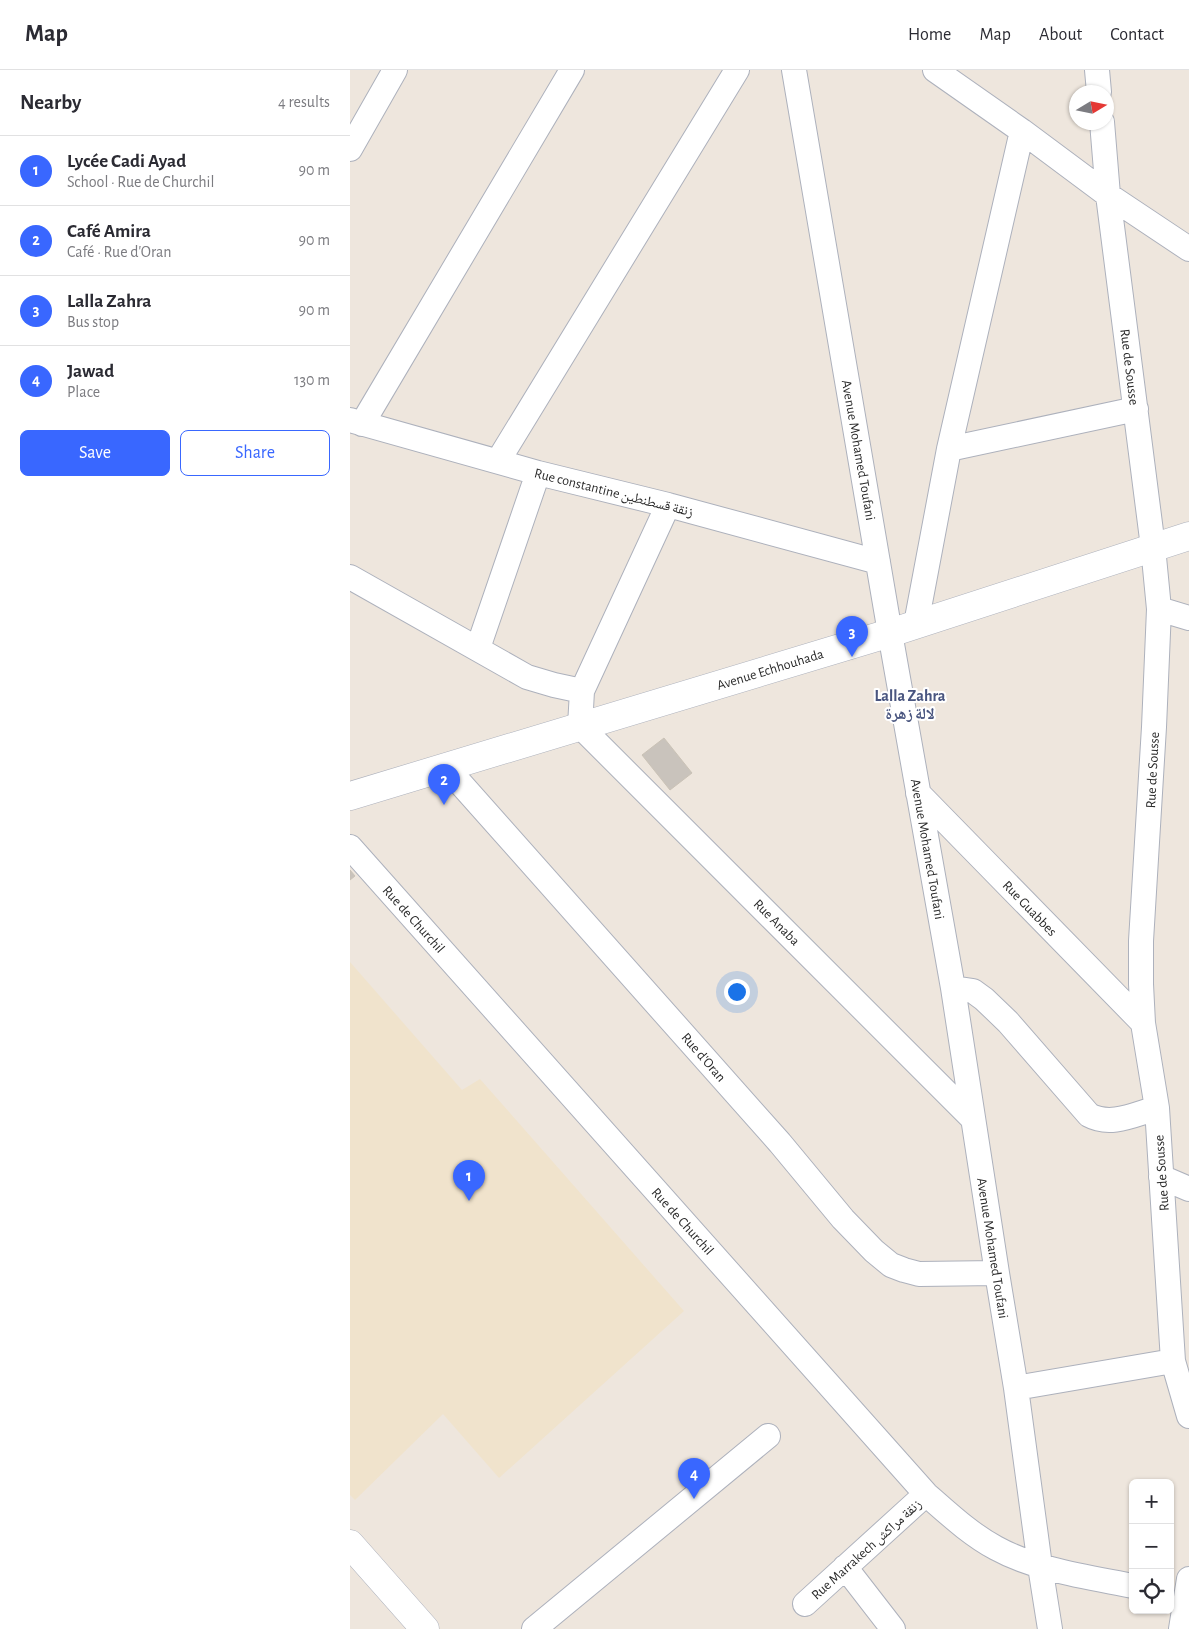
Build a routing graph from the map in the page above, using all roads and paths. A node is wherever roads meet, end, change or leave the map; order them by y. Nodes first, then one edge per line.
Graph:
1 (395, 70) edge
2 (572, 70) edge
3 (738, 70) edge
4 (794, 70) edge
5 (935, 70) edge
6 (1097, 70) edge
7 (1098, 85) edge
8 (1103, 130) edge
9 (1022, 131) junction
10 (350, 150) edge
11 (1108, 195) junction
12 (1189, 249) edge
13 (1136, 409) junction
14 (356, 422) edge
15 (949, 449) junction
16 (498, 461) junction
17 (538, 473) junction
18 (668, 505) junction
19 (1189, 536) edge
20 (1153, 547) junction
21 (878, 562) junction
22 (350, 577) edge
23 (1158, 609) junction
24 (1189, 618) edge
25 (916, 624) junction
26 (890, 633) junction
27 (478, 648) junction
28 (582, 691) junction
29 (580, 726) junction
30 (446, 767) junction
31 (918, 793) junction
32 (350, 796) edge
33 (350, 847) edge
34 (953, 988) junction
35 (1142, 1023) junction
36 (1157, 1108) junction
37 (973, 1118) junction
38 (1161, 1177) junction
39 (1189, 1190) edge
40 (997, 1273) junction
41 (1173, 1361) junction
42 (1016, 1388) junction
43 (1189, 1416) edge
44 (768, 1436) dead end
45 (926, 1494) junction
46 (350, 1544) edge
47 (845, 1566) junction
48 (1040, 1566) junction
49 (1129, 1585) edge
50 (1182, 1590) edge
51 (805, 1604) dead end
52 (425, 1629) edge
53 (534, 1629) edge
54 (893, 1629) edge
55 (1050, 1629) edge
56 (1181, 1629) edge

1 - 10 street
2 - 14 street
3 - 16 street
4 - 21 street, Avenue Mohamed Toufani
5 - 9 street
6 - 7 street
8 - 11 street, Rue de Sousse
9 - 11 street
9 - 15 street
11 - 12 street
11 - 13 street, Rue de Sousse
13 - 15 street
13 - 20 street, Rue de Sousse
14 - 16 street, Rue constantine زنقة قسطنطين
15 - 25 street
16 - 17 street, Rue constantine زنقة قسطنطين
17 - 18 street, Rue constantine زنقة قسطنطين
17 - 27 street
18 - 21 street, Rue constantine زنقة قسطنطين
18 - 28 street
19 - 20 street, Avenue Echhouhada
20 - 23 street, Rue de Sousse
20 - 25 street, Avenue Echhouhada
21 - 26 street, Avenue Mohamed Toufani
22 - 27 street
23 - 24 street
23 - 35 street, Rue de Sousse
25 - 26 street, Avenue Echhouhada
26 - 29 street, Avenue Echhouhada
26 - 31 street, Avenue Mohamed Toufani
27 - 28 street
28 - 29 street
29 - 30 street, Avenue Echhouhada
29 - 37 street, Rue Anaba
30 - 32 street, Avenue Echhouhada
30 - 40 street, Rue d'Oran
31 - 34 street, Avenue Mohamed Toufani
31 - 35 street, Rue Guabbes
33 - 45 street, Rue de Churchil
34 - 36 street
34 - 37 street, Avenue Mohamed Toufani
35 - 36 street, Rue de Sousse
36 - 38 street, Rue de Sousse
37 - 40 street, Avenue Mohamed Toufani
38 - 39 street
38 - 41 street, Rue de Sousse
40 - 42 street, Avenue Mohamed Toufani
41 - 42 street
41 - 43 street, Rue de Sousse
42 - 48 street, Avenue Mohamed Toufani
44 - 53 street
45 - 47 street, Rue Marrakech زنقة مراكش
45 - 48 street, Rue de Churchil
46 - 52 street
47 - 51 street, Rue Marrakech زنقة مراكش
47 - 54 street
48 - 49 street, Rue de Churchil
48 - 55 street, Avenue Mohamed Toufani
50 - 56 street

